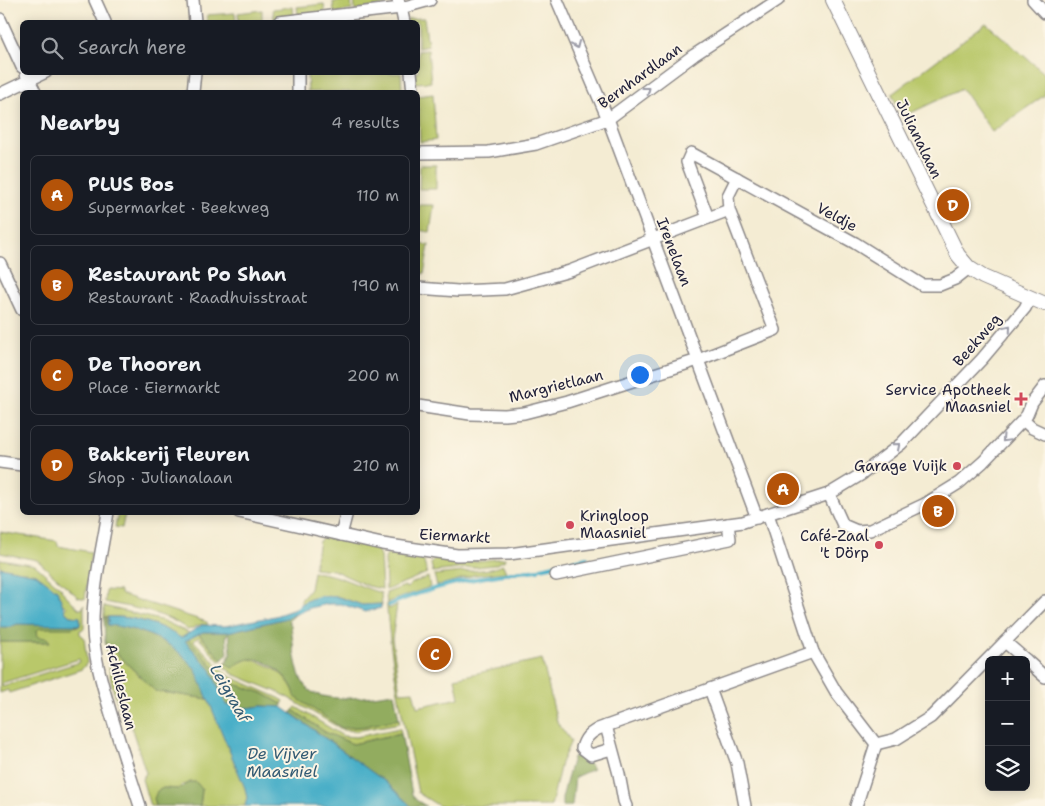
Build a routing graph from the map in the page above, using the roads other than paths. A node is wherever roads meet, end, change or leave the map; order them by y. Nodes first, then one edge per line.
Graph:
1 (95, 0) edge
2 (192, 0) edge
3 (430, 0) edge
4 (557, 0) edge
5 (778, 0) edge
6 (833, 0) edge
7 (1032, 0) edge
8 (400, 4) edge
9 (1045, 13) edge
10 (0, 19) edge
11 (104, 20) edge
12 (195, 20) edge
13 (309, 20) edge
14 (404, 20) edge
15 (20, 63) edge
16 (195, 75) edge
17 (298, 75) edge
18 (411, 75) edge
19 (27, 76) edge
20 (34, 90) edge
21 (193, 90) edge
22 (298, 90) edge
23 (413, 90) edge
24 (0, 94) edge
25 (608, 119) junction
26 (420, 153) edge
27 (737, 178) junction
28 (729, 210) junction
29 (708, 218) junction
30 (653, 239) junction
31 (0, 263) edge
32 (969, 268) junction
33 (420, 288) edge
34 (1030, 298) junction
35 (1045, 304) edge
36 (20, 306) edge
37 (698, 360) junction
38 (1045, 386) edge
39 (420, 406) edge
40 (1023, 420) junction
41 (1045, 434) edge
42 (0, 462) edge
43 (20, 465) edge
44 (829, 494) junction
45 (108, 515) edge
46 (252, 515) edge
47 (346, 515) edge
48 (763, 516) junction
49 (728, 524) junction
50 (341, 535) junction
51 (611, 540) junction
52 (615, 562) junction
53 (556, 575) dead end
54 (1045, 601) edge
55 (1005, 642) junction
56 (813, 652) junction
57 (1021, 656) edge
58 (1030, 664) edge
59 (1045, 677) edge
60 (710, 689) junction
61 (606, 726) junction
62 (876, 744) junction
63 (612, 749) junction
64 (624, 804) edge
65 (140, 806) edge
66 (745, 806) edge
67 (857, 806) edge

1 - 11 street
2 - 12 street
3 - 8 street
4 -> 25 street, Irenelaan
25 -> 5 street, Bernhardlaan
6 - 32 street, Julianalaan
7 - 9 street
8 - 13 street
8 - 14 street
10 - 15 street
16 - 21 street
17 - 22 street
18 - 23 street
19 - 20 street
19 - 24 street
25 - 26 street, Bernhardlaan
25 - 30 street, Irenelaan
27 - 28 street
27 - 29 street, Veldje
27 - 32 street, Veldje
28 - 29 street
28 - 37 street, Margrietlaan
29 - 30 street
30 - 33 street
30 - 37 street, Irenelaan
31 - 36 street
32 - 34 street, Julianalaan
34 - 35 street, Julianalaan
44 -> 34 street, Beekweg
37 - 39 street, Margrietlaan
37 - 48 street, Irenelaan
38 - 40 street
40 - 41 street
40 -> 44 street
42 - 43 street
44 - 48 street, Beekweg
45 - 65 street, Achilleslaan
46 - 50 street, Eiermarkt
47 - 50 street
48 - 49 street, Eiermarkt
48 - 56 street, Irenelaan
49 - 51 street, Eiermarkt
49 - 52 street
50 - 51 street, Eiermarkt
51 - 52 street
52 - 53 street
54 - 55 street
55 - 57 street
55 - 62 street
56 - 60 street
56 - 62 street, Irenelaan
58 - 59 street
60 - 61 street
60 - 66 street
61 - 63 street
61 - 63 street
62 - 67 street
63 - 64 street

